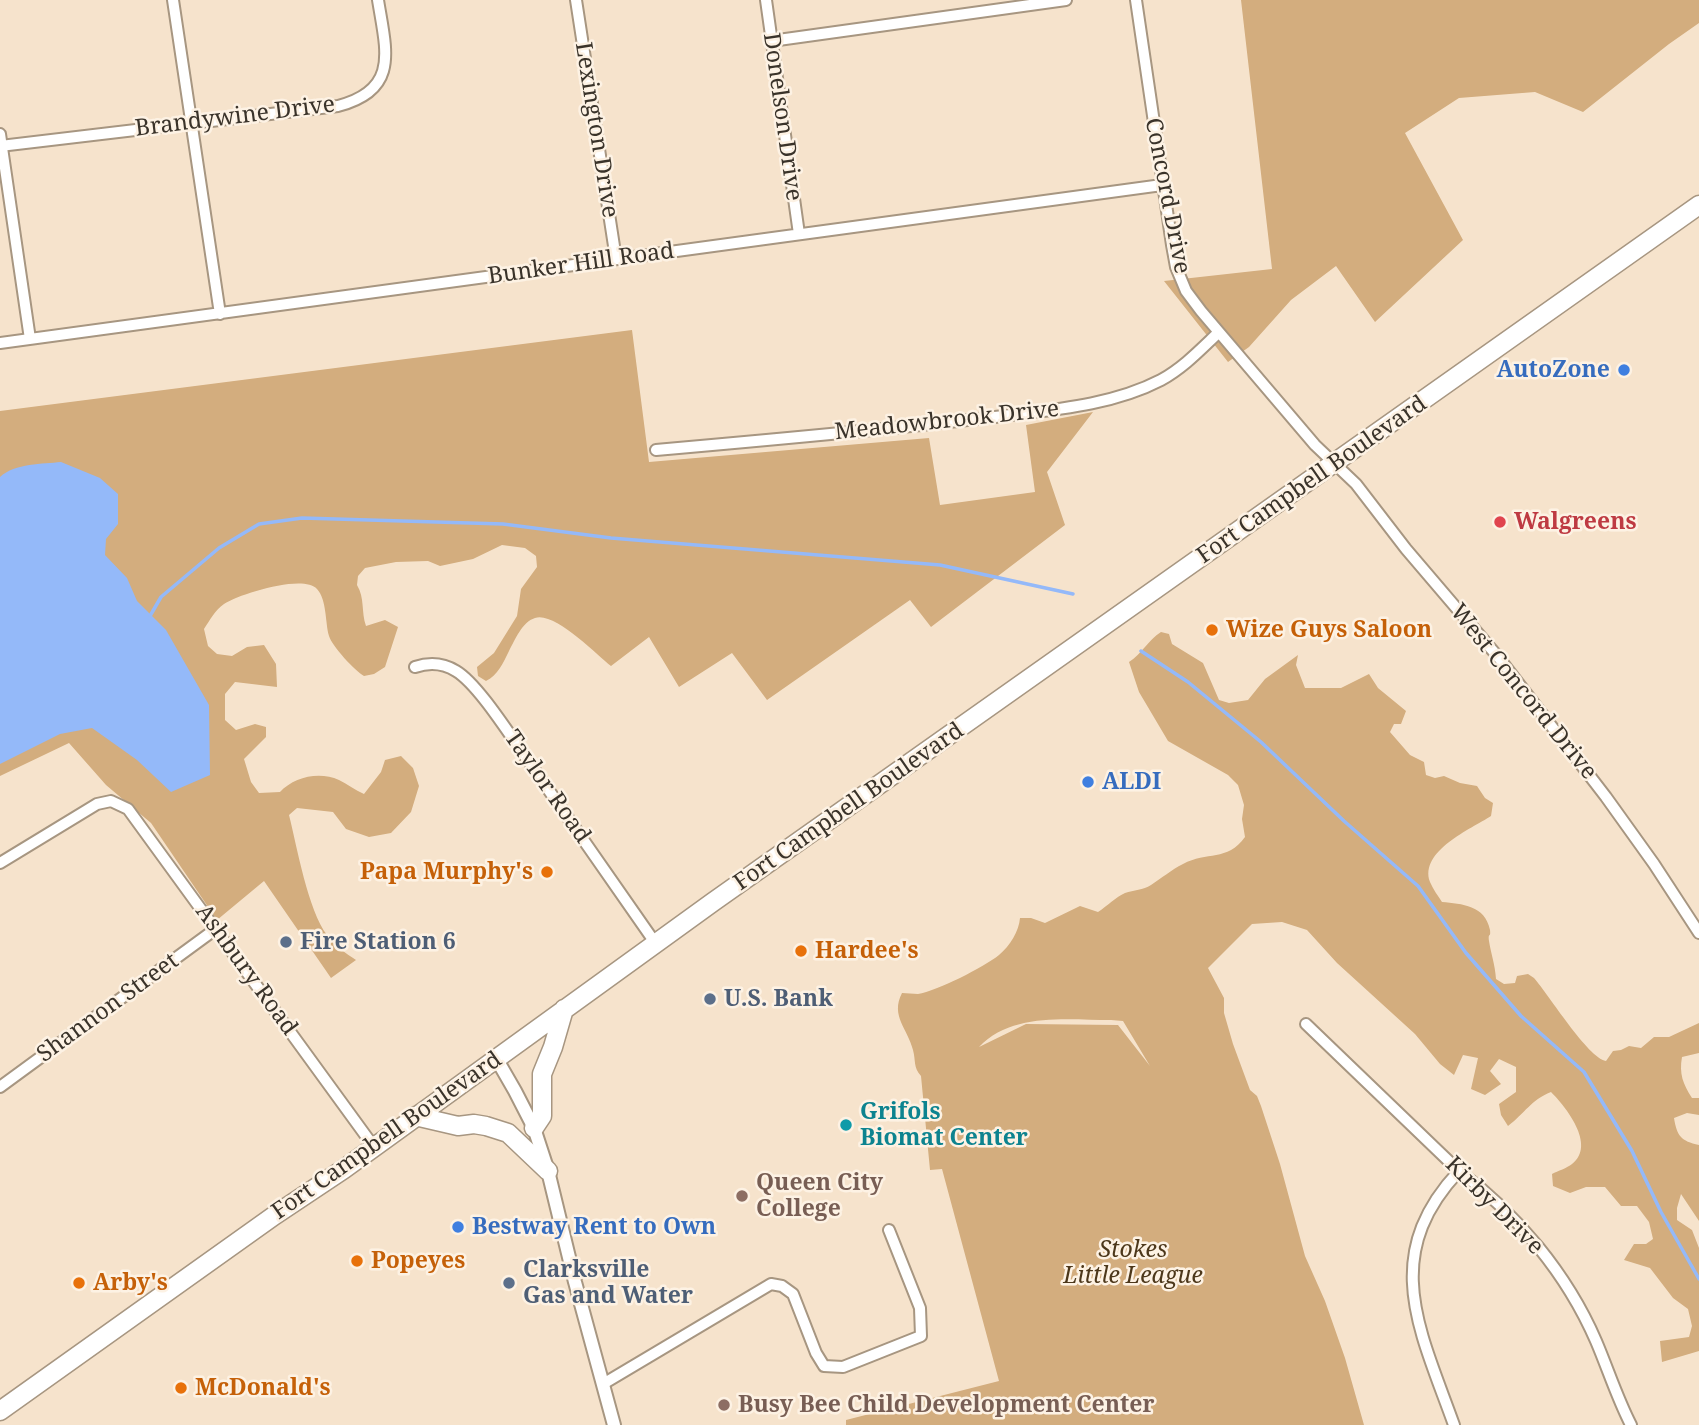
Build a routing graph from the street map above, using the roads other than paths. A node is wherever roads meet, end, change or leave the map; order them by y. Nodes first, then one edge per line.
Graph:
1 (173, 0) edge
2 (379, 0) edge
3 (576, 0) edge
4 (766, 0) edge
5 (1066, 0) edge
6 (1136, 0) edge
7 (771, 41) junction
8 (191, 122) junction
9 (1, 142) edge
10 (1162, 185) junction
11 (1699, 205) edge
12 (799, 234) junction
13 (616, 260) junction
14 (220, 314) junction
15 (1218, 333) junction
16 (30, 339) junction
17 (0, 343) edge
18 (656, 450) dead end
19 (1334, 463) junction
20 (415, 667) dead end
21 (0, 863) edge
22 (217, 929) junction
23 (1699, 933) edge
24 (656, 944) junction
25 (564, 1009) junction
26 (1306, 1024) dead end
27 (496, 1058) junction
28 (0, 1087) edge
29 (415, 1116) junction
30 (534, 1128) junction
31 (374, 1147) junction
32 (548, 1171) junction
33 (1459, 1171) junction
34 (889, 1230) dead end
35 (603, 1384) junction
36 (0, 1411) edge
37 (614, 1425) edge
38 (1454, 1425) edge
39 (1631, 1425) edge

1 - 8 street
2 - 8 street, Brandywine Drive
3 - 13 street, Lexington Drive
4 - 7 street, Donelson Drive
5 - 7 street
6 - 10 street, Concord Drive
7 - 12 street, Donelson Drive
8 - 9 street, Brandywine Drive
8 - 14 street
9 - 16 street
10 - 12 street, Bunker Hill Road
10 - 15 street, Concord Drive
11 - 19 highway, Fort Campbell Boulevard
12 - 13 street, Bunker Hill Road
13 - 14 street, Bunker Hill Road
14 - 16 street, Bunker Hill Road
15 - 18 street, Meadowbrook Drive
15 - 19 street, Concord Drive
16 - 17 street, Bunker Hill Road
19 - 23 street, West Concord Drive
19 - 24 highway, Fort Campbell Boulevard
20 - 24 street, Taylor Road
21 - 22 street, Ashbury Road
22 - 28 street, Shannon Street
22 - 31 street, Ashbury Road
24 - 25 highway, Fort Campbell Boulevard
25 - 27 highway, Fort Campbell Boulevard
25 - 30 highway
26 - 33 street, Kirby Drive
27 - 29 highway, Fort Campbell Boulevard
27 - 30 street
29 - 31 highway, Fort Campbell Boulevard
29 - 32 highway
30 - 32 street
31 - 36 highway, Fort Campbell Boulevard
32 - 35 street
33 - 38 street
33 - 39 street, Kirby Drive
34 - 35 street
35 - 37 street

